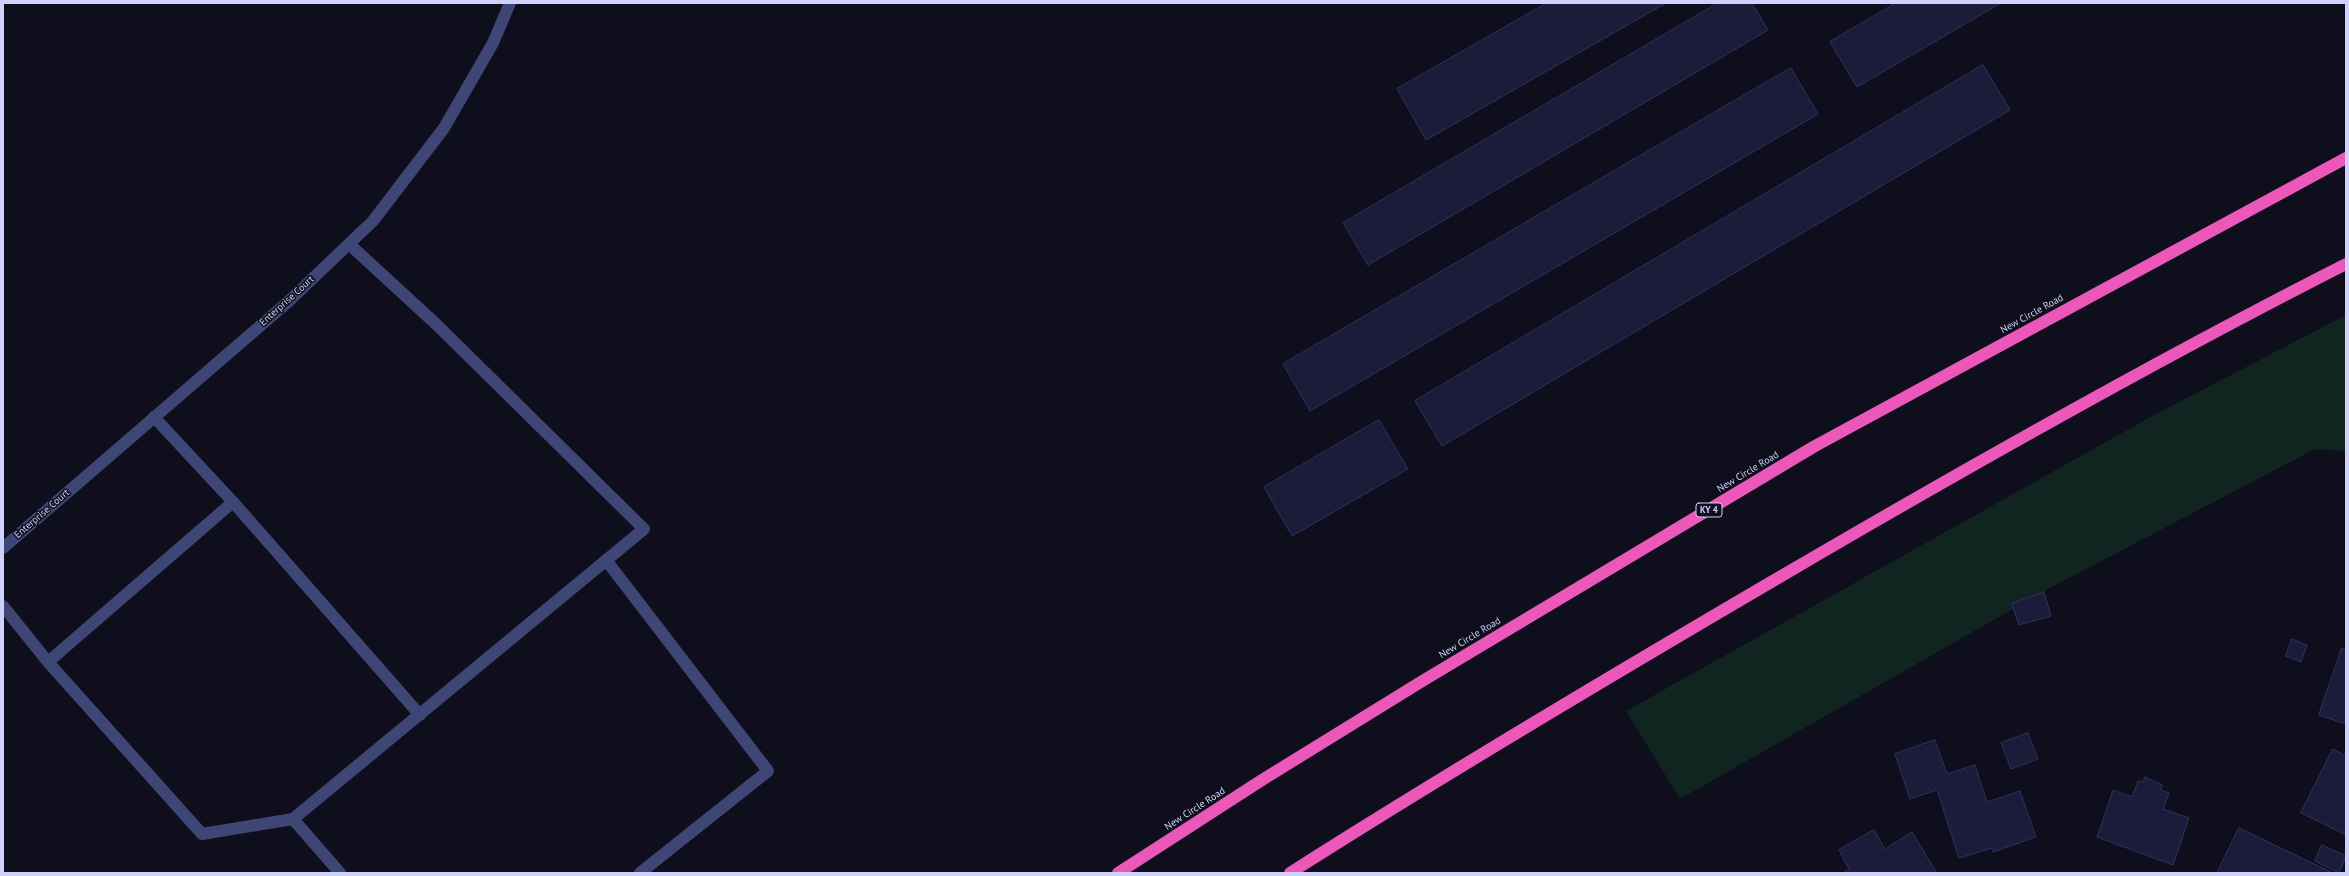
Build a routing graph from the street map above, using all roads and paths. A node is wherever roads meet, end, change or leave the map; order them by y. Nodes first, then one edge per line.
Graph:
1 (510, 3) edge
2 (2346, 158) edge
3 (349, 244) junction
4 (2346, 264) edge
5 (154, 417) junction
6 (233, 502) junction
7 (3, 548) edge
8 (606, 560) junction
9 (3, 606) edge
10 (48, 662) junction
11 (420, 715) junction
12 (293, 819) junction
13 (340, 873) edge
14 (640, 873) edge
15 (1118, 873) edge
16 (1290, 873) edge

1 - 3 street, Enterprise Court
2 - 15 highway, New Circle Road / KY 4
3 - 5 street, Enterprise Court
3 - 8 street
4 - 16 highway
5 - 6 street
5 - 7 street, Enterprise Court
6 - 10 street
6 - 11 street
8 - 11 street
8 - 14 street
9 - 10 street
10 - 12 street
11 - 12 street
12 - 13 street

